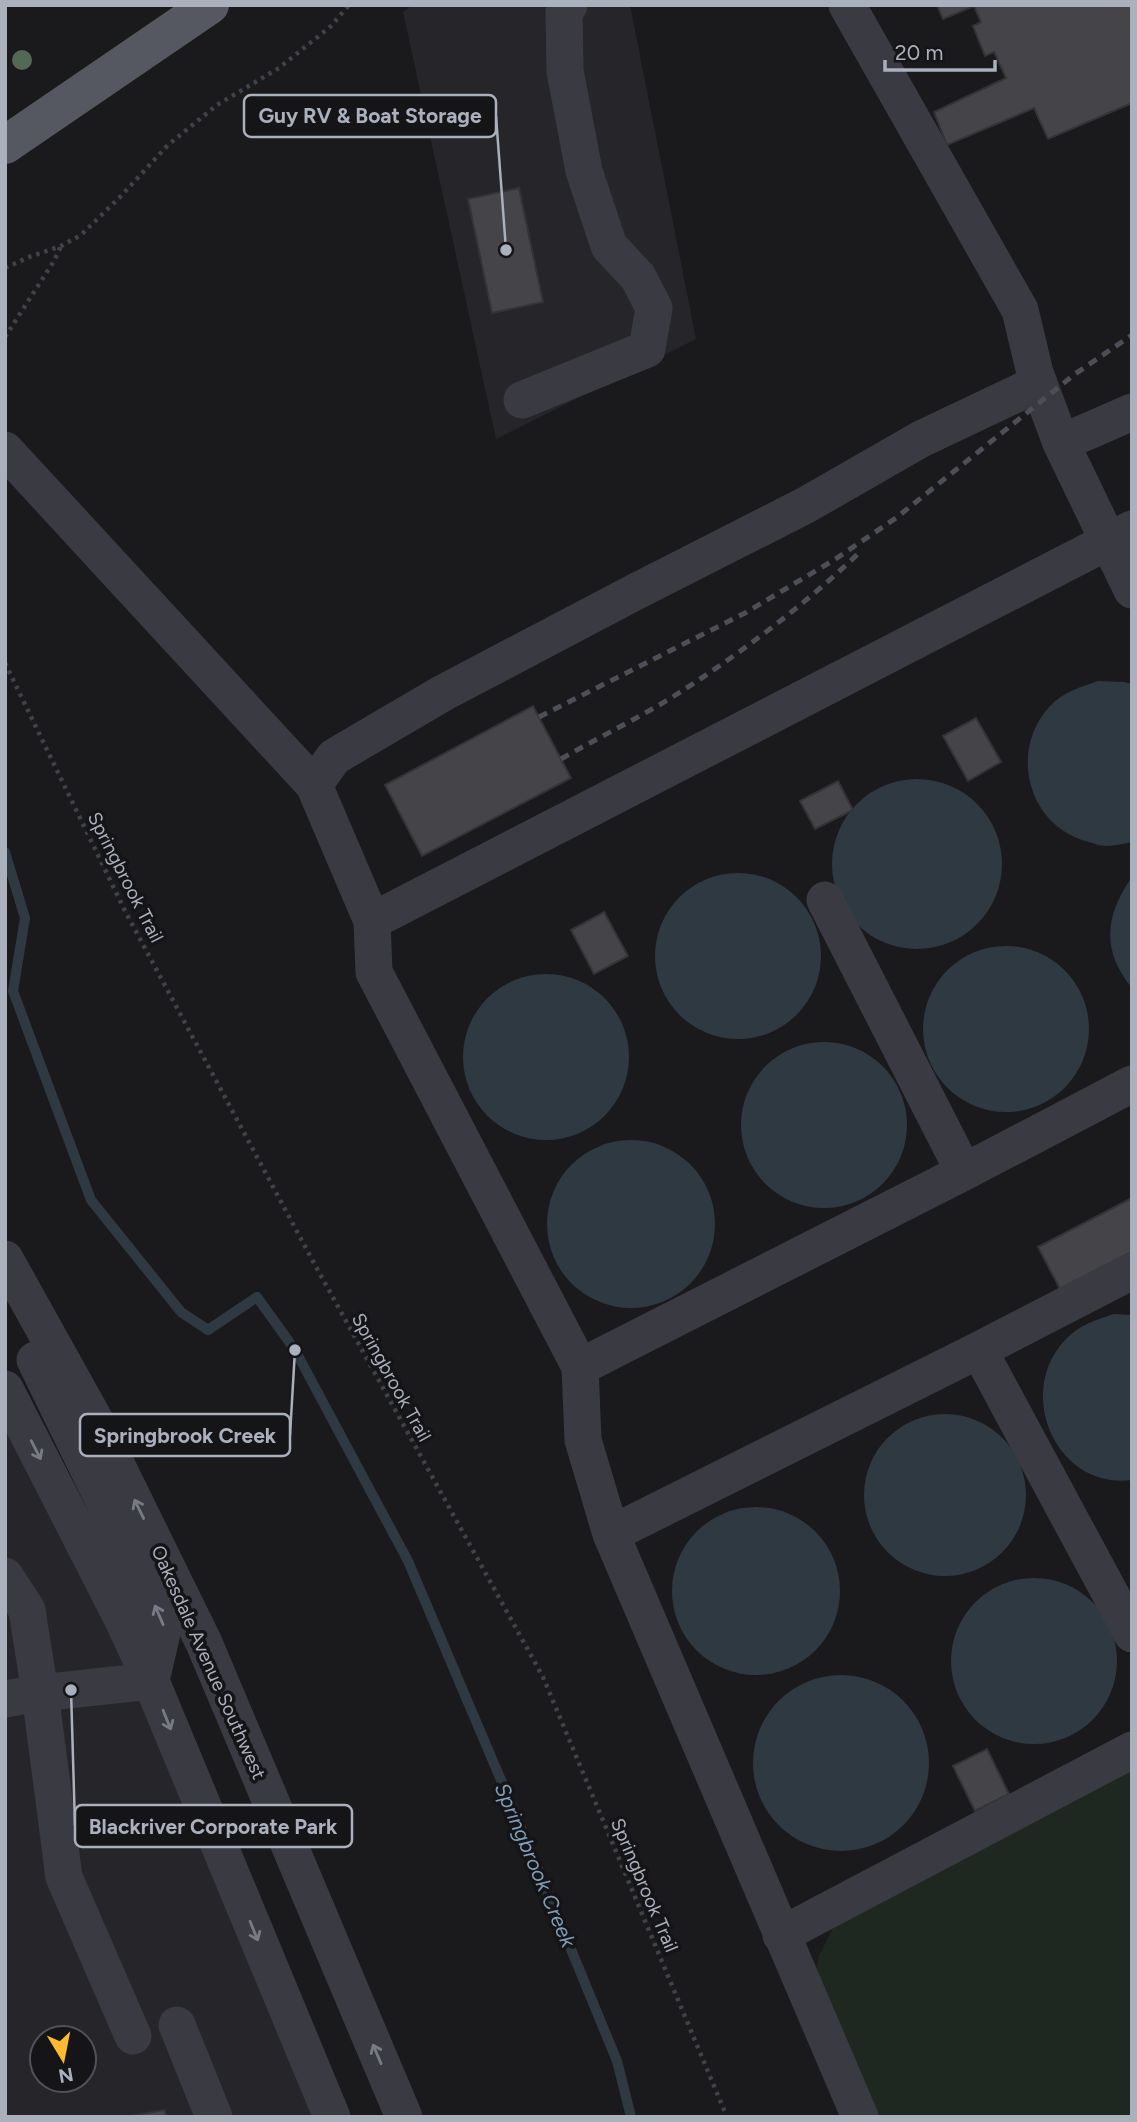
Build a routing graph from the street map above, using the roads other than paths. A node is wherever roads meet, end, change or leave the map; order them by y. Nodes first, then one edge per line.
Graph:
1 (210, 5) edge
2 (569, 5) edge
3 (847, 5) edge
4 (5, 145) edge
5 (1039, 383) junction
6 (522, 400) dead end
7 (1132, 412) edge
8 (1061, 443) junction
9 (5, 450) edge
10 (1120, 535) edge
11 (1132, 590) edge
12 (314, 785) junction
13 (825, 900) dead end
14 (372, 920) junction
15 (1132, 1084) edge
16 (964, 1172) junction
17 (7, 1261) edge
18 (1132, 1271) edge
19 (979, 1350) junction
20 (580, 1367) junction
21 (5, 1389) edge
22 (611, 1534) junction
23 (5, 1576) edge
24 (16, 1612) edge
25 (1132, 1634) edge
26 (151, 1681) junction
27 (23, 1696) edge
28 (1132, 1750) edge
29 (781, 1935) junction
30 (177, 2025) dead end
31 (133, 2036) dead end
32 (214, 2117) edge
33 (332, 2117) edge
34 (404, 2117) edge
35 (860, 2117) edge

1 - 4 main road
2 - 6 street
3 - 5 street
5 - 8 street
5 - 12 street
7 - 8 street
8 - 10 street
9 - 12 street
10 - 11 street
10 - 14 street
12 - 14 street
13 - 16 street
14 - 20 street
15 - 16 street
16 - 20 street
26 -> 17 street
34 -> 17 street, Oakesdale Avenue Southwest
18 - 19 street
19 - 22 street
19 - 25 street
20 - 22 street
21 -> 26 street
22 - 29 street
23 - 24 street
24 - 27 street
26 - 27 street
26 -> 33 street
27 - 31 street
28 - 29 street
29 - 35 street
30 - 32 street

